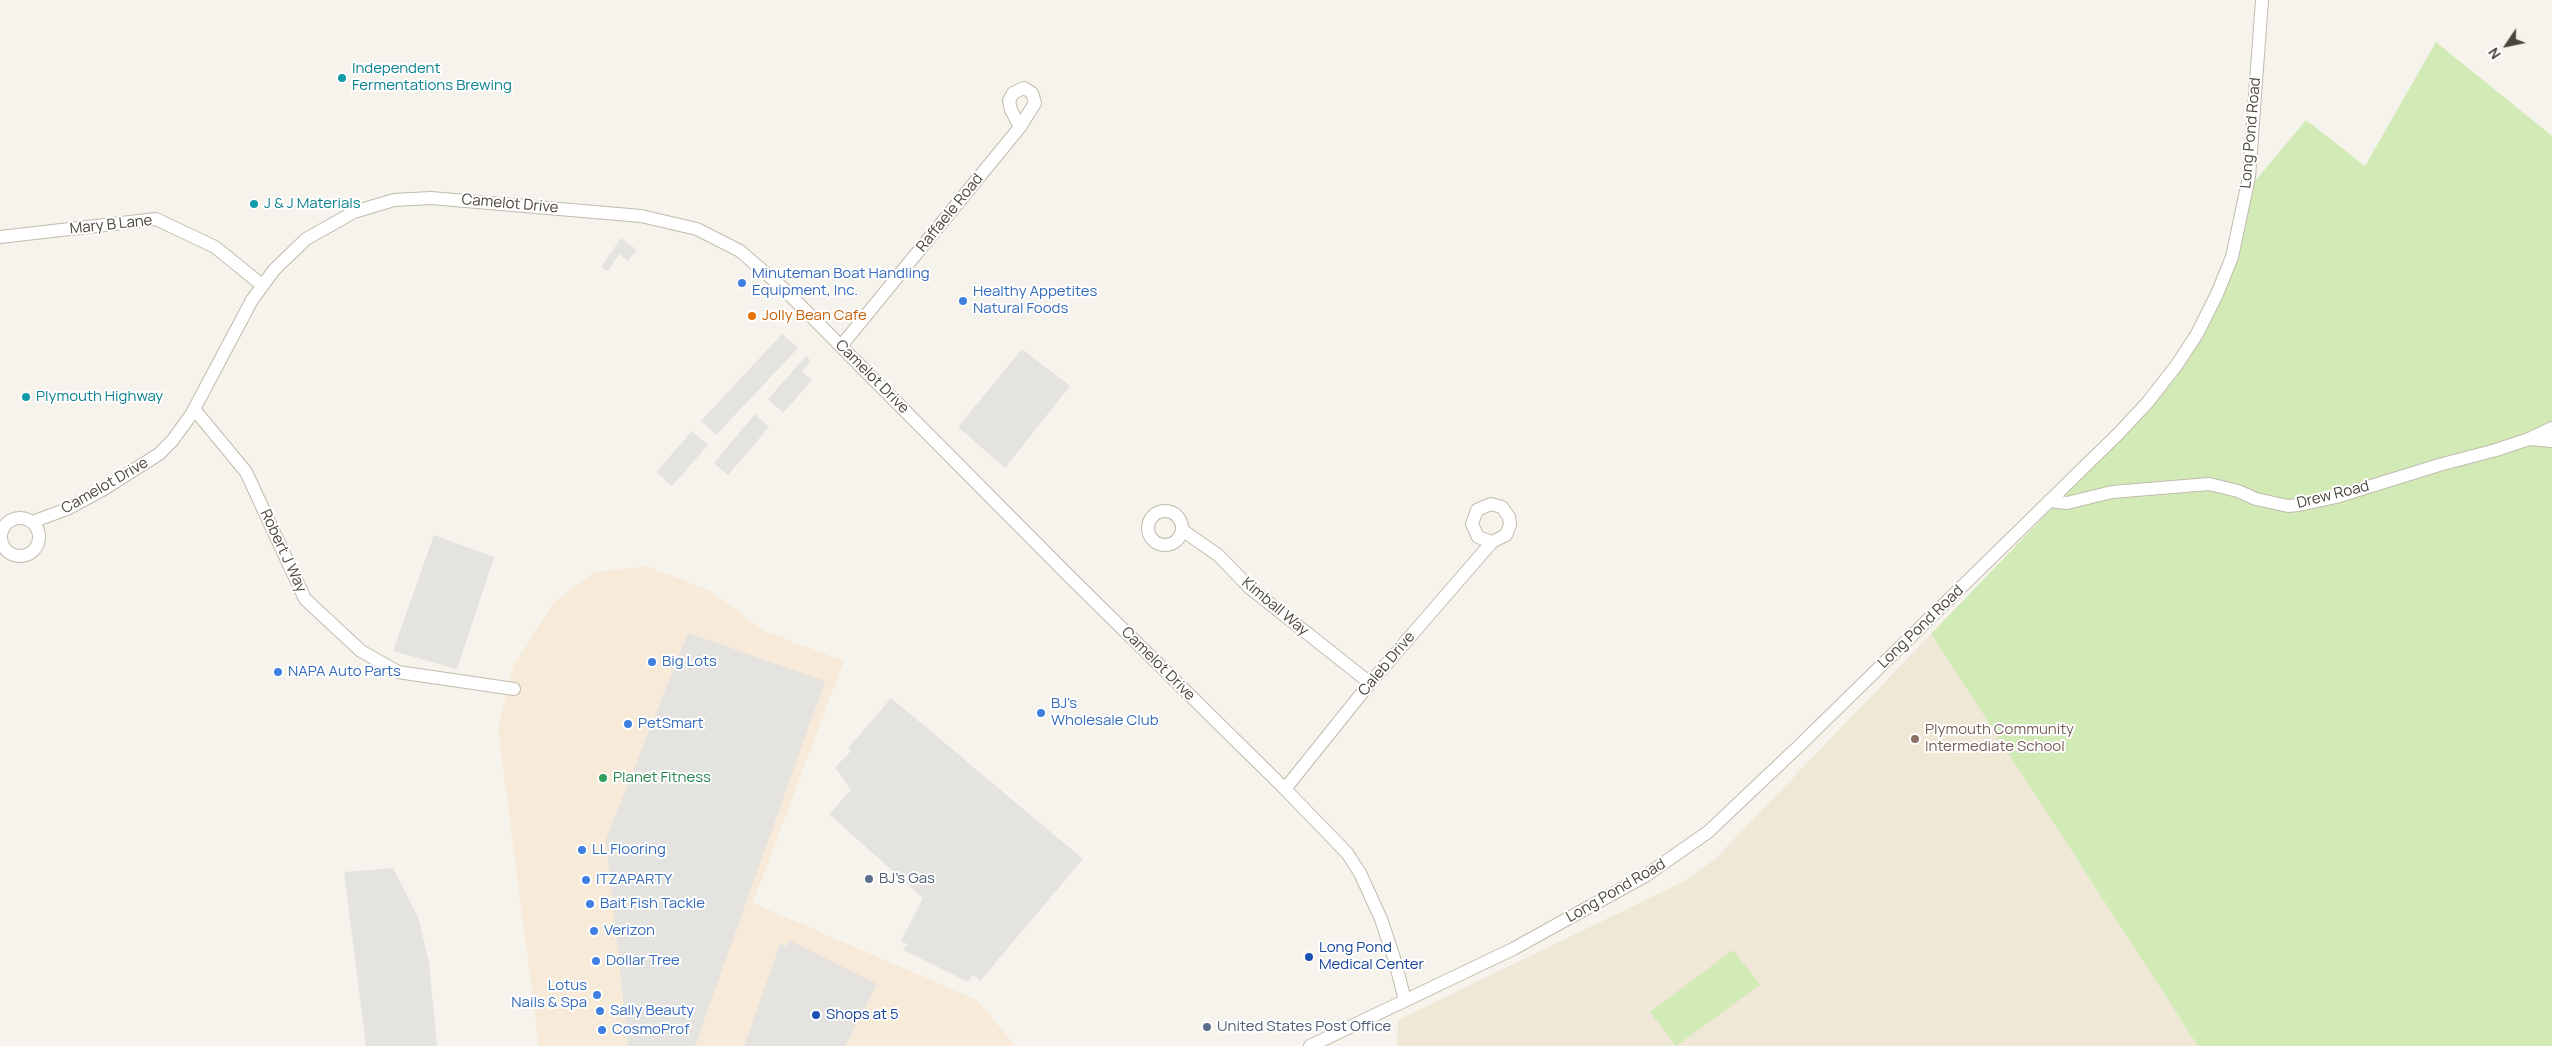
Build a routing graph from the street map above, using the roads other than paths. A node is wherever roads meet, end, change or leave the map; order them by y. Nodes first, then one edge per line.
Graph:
1 (2262, 0) edge
2 (1020, 128) dead end
3 (0, 237) edge
4 (262, 285) junction
5 (841, 346) junction
6 (194, 409) junction
7 (2552, 428) edge
8 (2529, 440) junction
9 (2552, 441) edge
10 (2050, 501) junction
11 (32, 522) dead end
12 (1182, 530) dead end
13 (1492, 542) dead end
14 (1370, 683) junction
15 (514, 689) dead end
16 (1285, 788) junction
17 (1405, 1000) junction
18 (1310, 1046) edge

1 - 10 street, Long Pond Road
2 - 5 street, Raffaele Road
3 - 4 street, Mary B Lane
4 - 5 street, Camelot Drive
4 - 6 street, Camelot Drive
5 - 16 street, Camelot Drive
6 - 11 street, Camelot Drive
6 - 15 street, Robert J Way
7 - 8 street, Drew Road
8 - 9 street
8 - 10 street, Drew Road
10 - 17 street, Long Pond Road
12 - 14 street, Kimball Way
13 - 14 street, Caleb Drive
14 - 16 street, Caleb Drive
16 - 17 street, Camelot Drive
17 - 18 street, Long Pond Road

